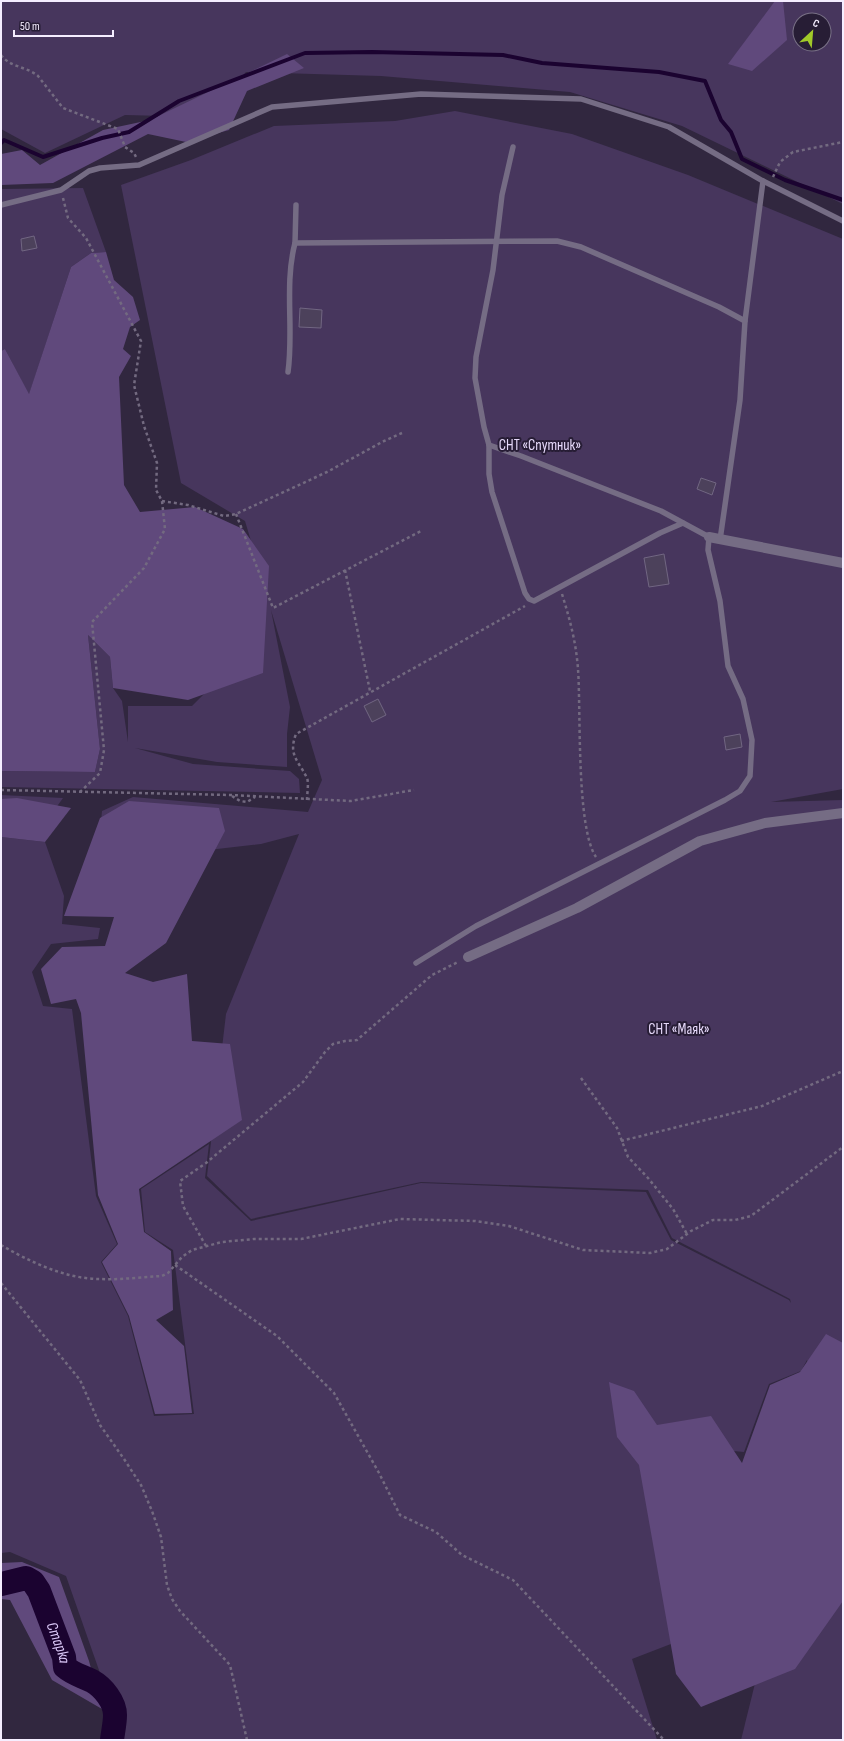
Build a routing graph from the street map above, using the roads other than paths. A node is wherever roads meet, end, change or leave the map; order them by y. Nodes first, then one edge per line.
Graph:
1 (513, 147) dead end
2 (763, 181) junction
3 (1, 205) edge
4 (296, 205) dead end
5 (843, 221) edge
6 (495, 242) junction
7 (295, 243) junction
8 (745, 321) junction
9 (288, 372) dead end
10 (489, 445) junction
11 (683, 523) junction
12 (709, 537) junction
13 (720, 540) junction
14 (843, 563) edge
15 (843, 813) edge
16 (468, 957) road end
17 (416, 963) dead end

1 - 6 lane
2 - 3 lane
2 - 5 lane
2 - 8 lane
4 - 7 lane
6 - 7 lane
6 - 8 lane
6 - 10 lane
7 - 9 lane
8 - 13 lane
10 - 11 lane
10 - 11 lane
11 - 12 lane
12 - 13 street
12 - 17 lane
13 - 14 street
15 - 16 street

